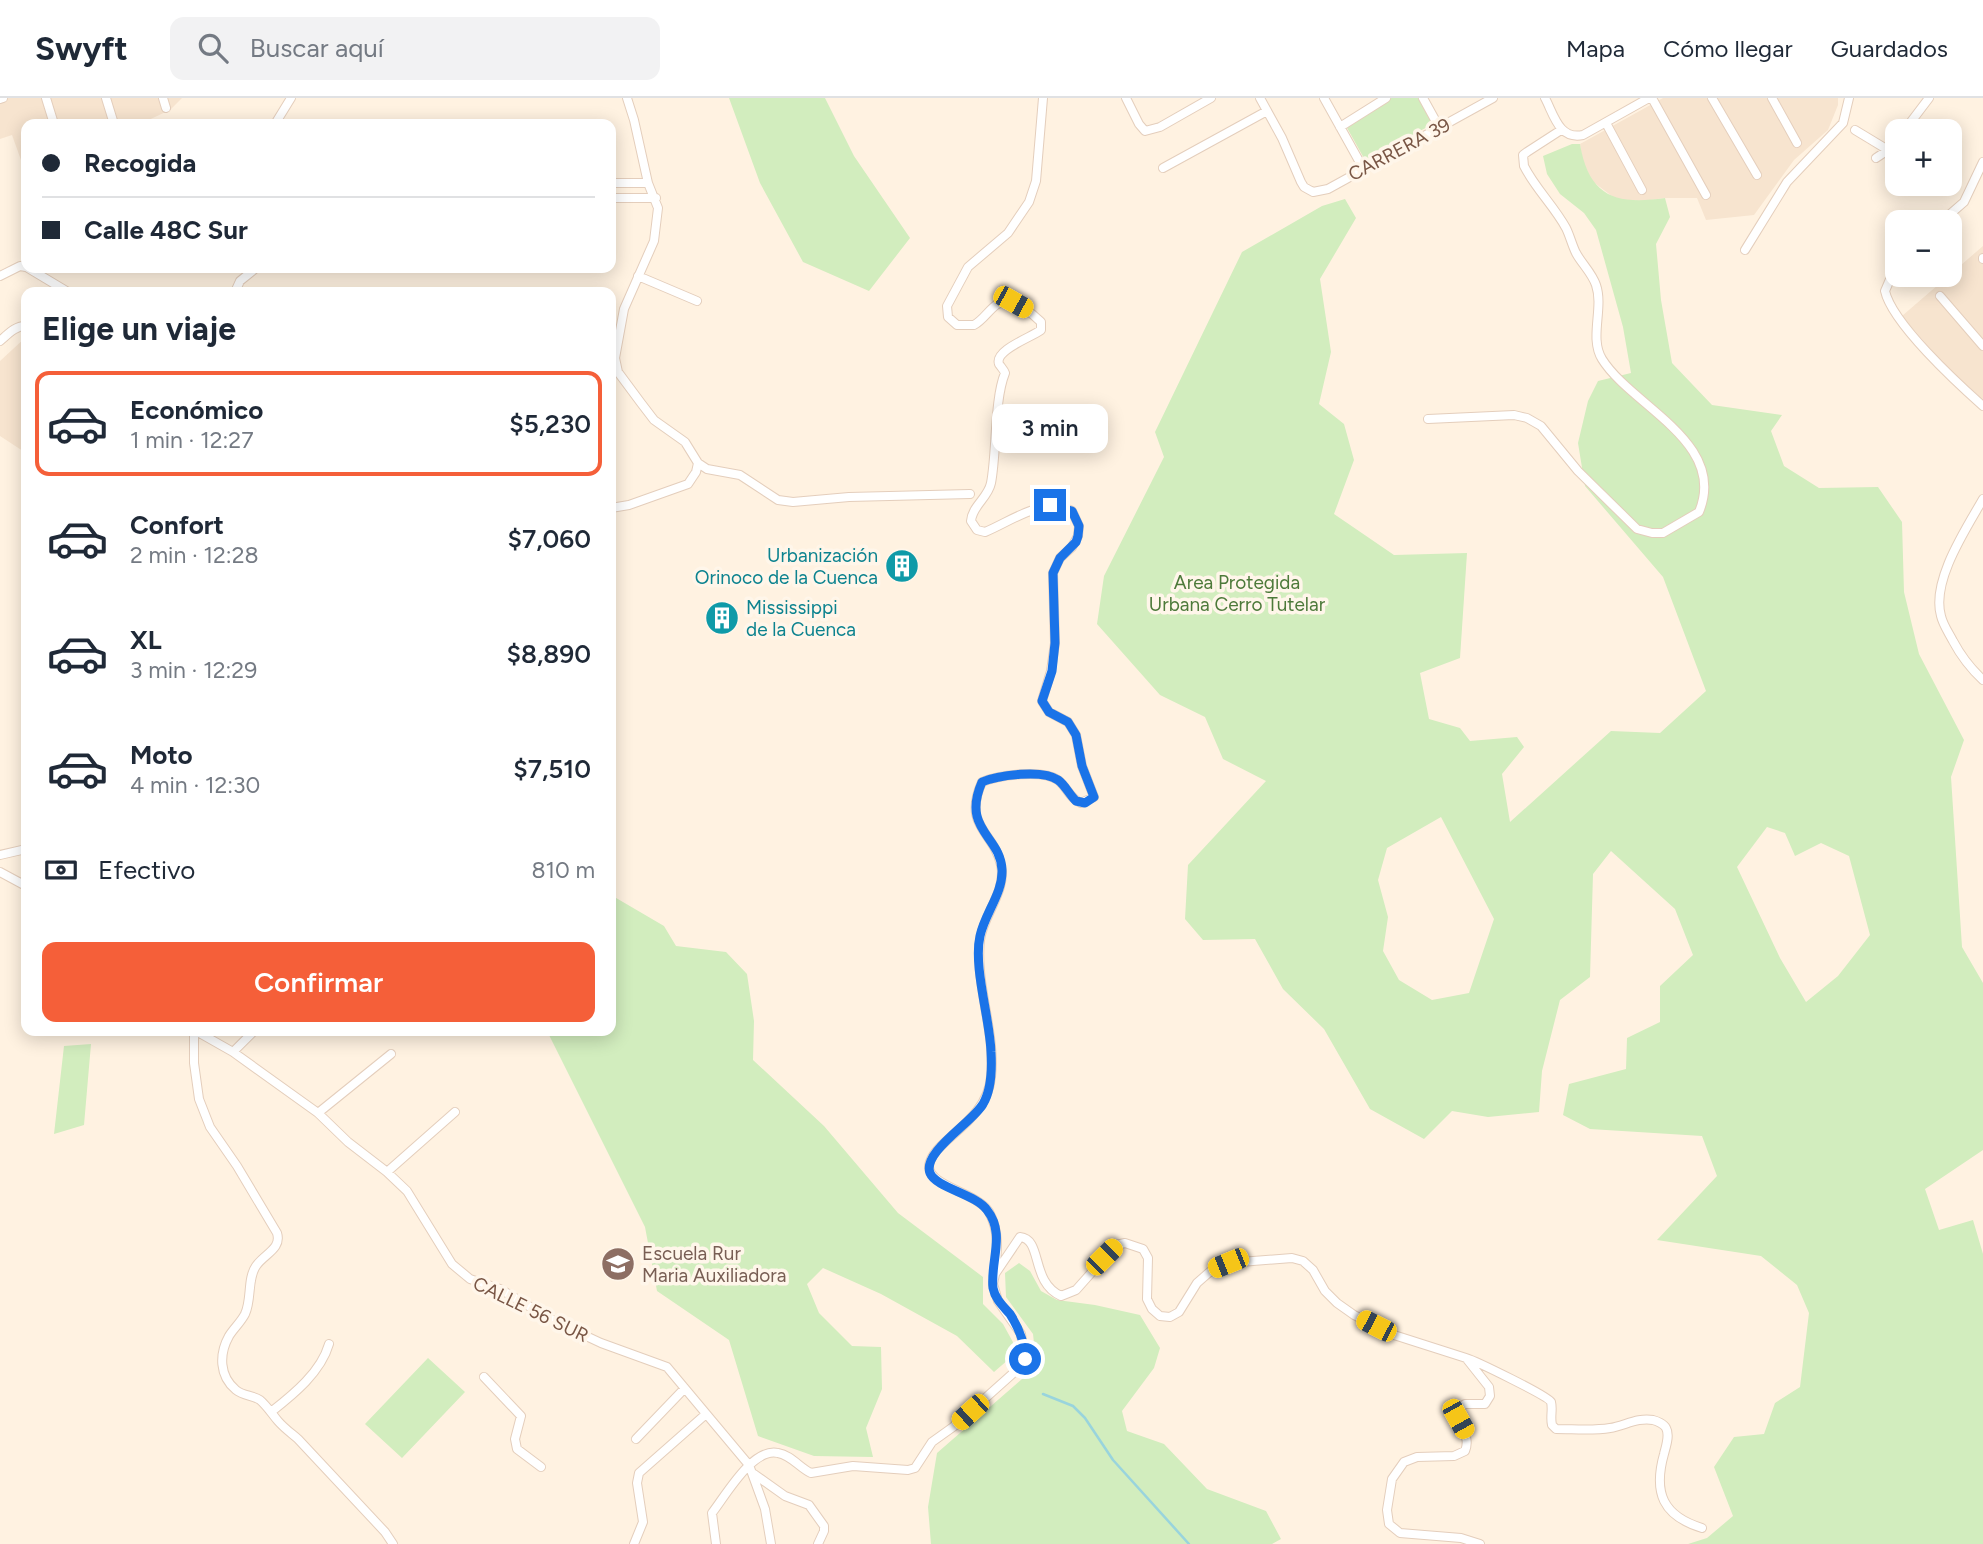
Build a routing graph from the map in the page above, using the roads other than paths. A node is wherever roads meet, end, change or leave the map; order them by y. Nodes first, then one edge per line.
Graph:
1 (46, 98) edge
2 (106, 98) edge
3 (163, 98) edge
4 (291, 98) edge
5 (627, 98) edge
6 (1043, 98) edge
7 (1126, 98) edge
8 (1189, 98) edge
9 (1211, 98) edge
10 (1260, 98) edge
11 (1324, 98) edge
12 (1423, 98) edge
13 (1493, 98) edge
14 (1545, 98) edge
15 (1651, 98) edge
16 (1712, 98) edge
17 (1772, 98) edge
18 (1849, 98) edge
19 (1387, 99) edge
20 (1927, 99) edge
21 (1481, 101) edge
22 (1194, 107) junction
23 (166, 108) dead end
24 (1267, 111) junction
25 (52, 119) edge
26 (112, 119) edge
27 (278, 119) edge
28 (1913, 119) edge
29 (1605, 122) junction
30 (1340, 127) junction
31 (1439, 127) junction
32 (1561, 130) junction
33 (1855, 130) dead end
34 (1797, 143) dead end
35 (1885, 148) edge
36 (1885, 152) edge
37 (1876, 158) dead end
38 (1983, 162) edge
39 (1163, 168) dead end
40 (1363, 168) junction
41 (1756, 175) dead end
42 (616, 183) edge
43 (648, 183) junction
44 (1642, 190) dead end
45 (1706, 195) dead end
46 (616, 198) edge
47 (656, 198) junction
48 (1956, 210) edge
49 (1745, 250) dead end
50 (21, 266) edge
51 (36, 273) edge
52 (250, 273) edge
53 (0, 276) edge
54 (638, 276) junction
55 (60, 287) edge
56 (237, 287) edge
57 (1887, 287) edge
58 (1940, 296) dead end
59 (697, 300) dead end
60 (21, 328) edge
61 (0, 341) edge
62 (1983, 346) edge
63 (616, 352) edge
64 (616, 363) edge
65 (1983, 406) edge
66 (1428, 419) dead end
67 (698, 463) junction
68 (970, 494) dead end
69 (1983, 499) edge
70 (616, 507) edge
71 (1983, 680) edge
72 (21, 850) edge
73 (0, 855) edge
74 (0, 872) edge
75 (21, 883) edge
76 (195, 1036) edge
77 (204, 1036) edge
78 (249, 1036) edge
79 (233, 1052) junction
80 (391, 1054) dead end
81 (455, 1112) dead end
82 (318, 1113) junction
83 (387, 1172) junction
84 (995, 1274) junction
85 (329, 1344) dead end
86 (1466, 1358) junction
87 (484, 1377) dead end
88 (684, 1389) junction
89 (271, 1412) junction
90 (706, 1414) junction
91 (636, 1439) dead end
92 (749, 1465) junction
93 (541, 1467) dead end
94 (754, 1474) junction
95 (1702, 1528) dead end
96 (393, 1544) edge
97 (634, 1544) edge
98 (716, 1544) edge
99 (771, 1544) edge
100 (818, 1544) edge
101 (1480, 1544) edge

1 - 25 street
2 - 26 street
3 - 23 street
4 - 27 street
5 - 43 street
6 - 84 street
7 - 22 street
8 - 22 street
9 - 22 street
10 - 24 street
11 - 30 street
12 - 31 street
13 - 21 street, CARRERA 39
14 - 32 street
15 - 29 street
15 - 45 street
16 - 41 street
17 - 34 street
18 - 49 street
19 - 30 street
20 - 28 street
21 - 31 street, CARRERA 39
24 - 39 street
24 - 40 street, CARRERA 39
29 - 32 street
29 - 44 street
30 - 40 street
31 - 40 street, CARRERA 39
32 - 66 street
33 - 35 street
36 - 37 street
38 - 48 street
42 - 43 street
43 - 47 street
46 - 47 street
47 - 54 street
50 - 53 street
51 - 55 street
52 - 56 street
54 - 59 street
54 - 63 street
57 - 65 street
58 - 62 street
60 - 61 street
64 - 67 street
67 - 68 street
67 - 70 street
69 - 71 street
72 - 73 street
74 - 75 street
76 - 89 street
77 - 79 street, CALLE 56 SUR
78 - 79 street
79 - 82 street, CALLE 56 SUR
80 - 82 street
81 - 83 street
82 - 83 street, CALLE 56 SUR
83 - 88 street, CALLE 56 SUR
84 - 86 street
84 - 92 street
85 - 89 street
86 - 95 street
86 - 101 street
87 - 93 street
88 - 90 street, CALLE 56 SUR
88 - 91 street
89 - 96 street
90 - 92 street, CALLE 56 SUR
90 - 97 street
92 - 94 street, CALLE 56 SUR
92 - 98 street
94 - 99 street
94 - 100 street

